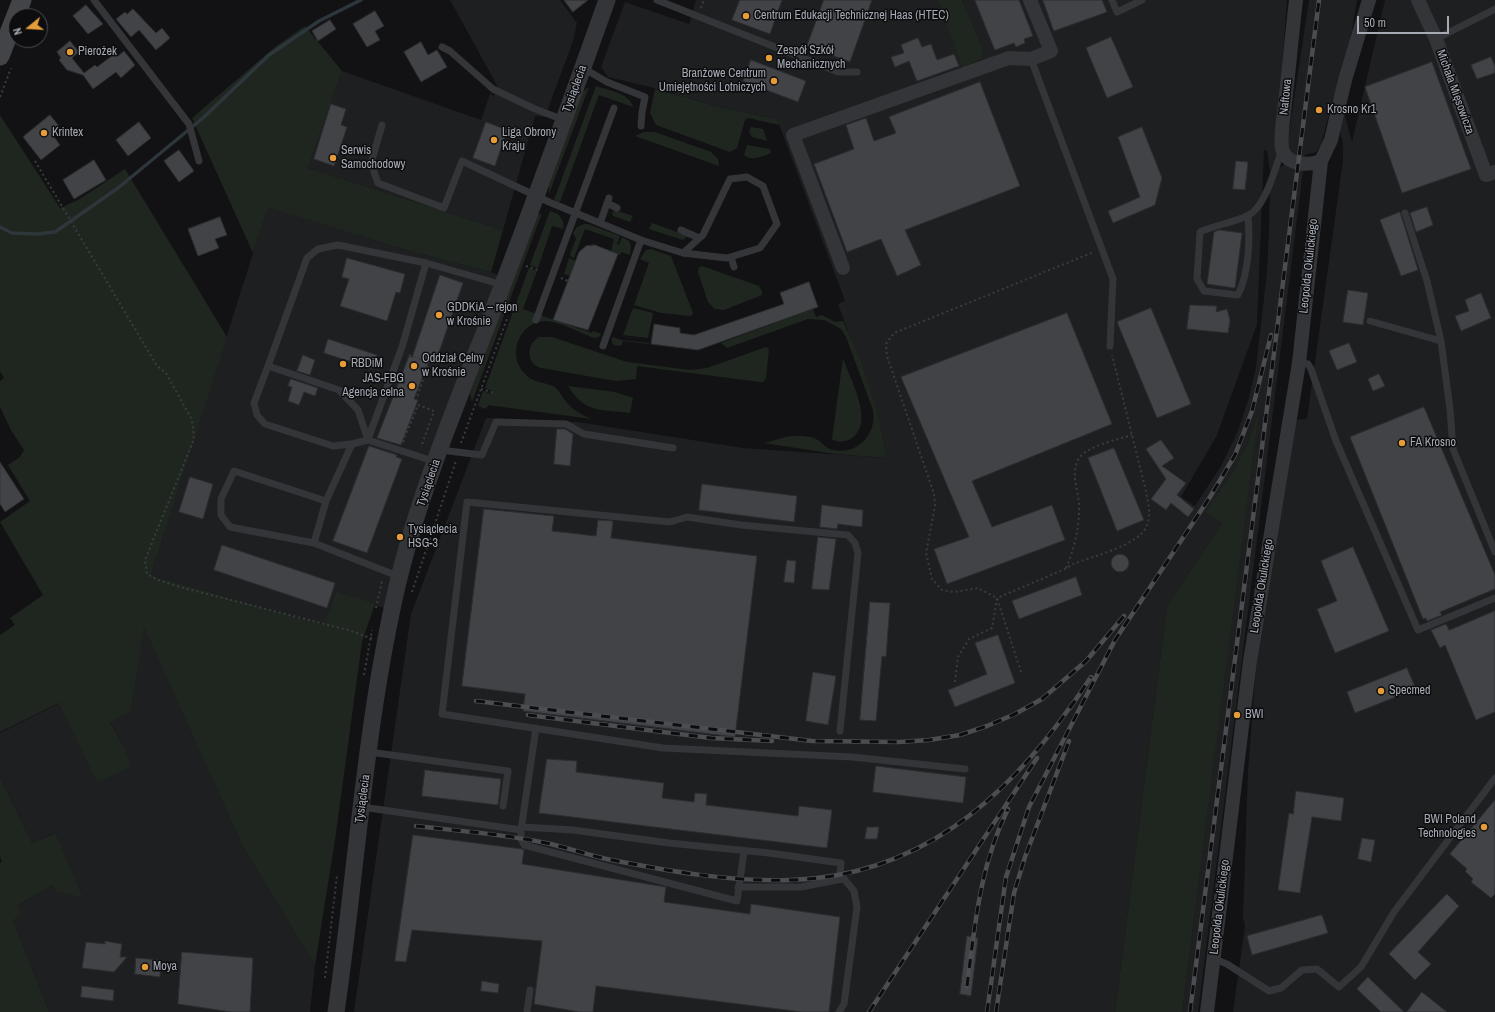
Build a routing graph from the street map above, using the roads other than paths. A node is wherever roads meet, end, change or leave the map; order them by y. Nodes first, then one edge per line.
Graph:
1 (22, 0) edge
2 (94, 0) edge
3 (607, 0) edge
4 (657, 0) edge
5 (1030, 0) edge
6 (1112, 0) edge
7 (1142, 0) edge
8 (1296, 0) edge
9 (1369, 0) edge
10 (1418, 0) edge
11 (1495, 9) edge
12 (1436, 39) junction
13 (442, 47) dead end
14 (0, 56) edge
15 (1030, 59) junction
16 (583, 68) junction
17 (857, 72) dead end
18 (614, 108) dead end
19 (564, 120) junction
20 (382, 125) dead end
21 (641, 126) dead end
22 (1282, 150) junction
23 (1321, 161) junction
24 (199, 162) dead end
25 (1495, 172) edge
26 (537, 197) junction
27 (617, 208) dead end
28 (575, 213) junction
29 (1405, 213) dead end
30 (1248, 216) junction
31 (600, 223) junction
32 (690, 229) dead end
33 (681, 230) dead end
34 (701, 237) junction
35 (641, 240) junction
36 (684, 253) junction
37 (731, 256) junction
38 (426, 263) junction
39 (734, 267) dead end
40 (843, 268) dead end
41 (503, 285) junction
42 (536, 320) dead end
43 (1370, 321) dead end
44 (1441, 341) junction
45 (603, 346) dead end
46 (1110, 346) road end
47 (1299, 363) junction
48 (268, 366) junction
49 (368, 440) junction
50 (352, 444) junction
51 (673, 448) dead end
52 (438, 456) junction
53 (326, 501) junction
54 (314, 543) junction
55 (1495, 552) edge
56 (400, 577) junction
57 (1495, 598) edge
58 (536, 728) junction
59 (840, 731) dead end
60 (369, 752) junction
61 (966, 769) dead end
62 (1495, 778) edge
63 (503, 806) dead end
64 (362, 807) junction
65 (522, 828) junction
66 (744, 851) junction
67 (842, 879) junction
68 (738, 887) junction
69 (1214, 959) junction
70 (530, 990) dead end
71 (336, 1012) edge
72 (527, 1012) edge
73 (839, 1012) edge
74 (1207, 1012) edge

1 - 14 main road
2 - 24 lane
3 - 16 street, Tysiąclecia
4 - 17 lane
5 - 15 street
6 - 7 lane
8 - 22 street, Naftowa
9 - 23 street, Leopolda Okulickiego
10 - 12 street, Michała Mięsowicza
11 - 12 lane
12 - 25 street, Michała Mięsowicza
13 - 19 lane
15 - 40 street
15 - 46 lane
16 - 19 street, Tysiąclecia
16 - 21 lane
18 - 28 lane
19 - 26 street, Tysiąclecia
20 - 26 lane
22 - 23 street
22 - 30 lane
23 - 47 street, Leopolda Okulickiego
26 - 28 lane
26 - 41 street, Tysiąclecia
27 - 31 lane
28 - 31 lane
28 - 42 lane
29 - 44 lane
30 - 30 lane
31 - 35 lane
32 - 34 lane
33 - 34 lane
34 - 36 lane
34 - 37 lane
35 - 36 lane
35 - 45 lane
36 - 37 lane
37 - 39 lane
38 - 41 lane
38 - 48 lane
38 - 49 lane
41 - 52 street, Tysiąclecia
43 - 44 lane
44 - 55 lane
47 - 57 lane
47 - 69 street, Leopolda Okulickiego
48 - 49 lane
48 - 50 lane
49 - 50 lane
49 - 52 lane
50 - 53 lane
51 - 52 lane
52 - 56 street, Tysiąclecia
53 - 54 lane
53 - 54 lane
54 - 56 lane
56 - 60 street, Tysiąclecia
58 - 59 lane
58 - 61 lane
58 - 65 lane
60 - 63 lane
60 - 64 street, Tysiąclecia
62 - 69 lane
64 - 65 lane
64 - 71 street, Tysiąclecia
65 - 66 lane
65 - 68 lane
66 - 67 lane
66 - 68 lane
67 - 68 lane
67 - 73 lane
69 - 74 street, Leopolda Okulickiego
70 - 72 lane

